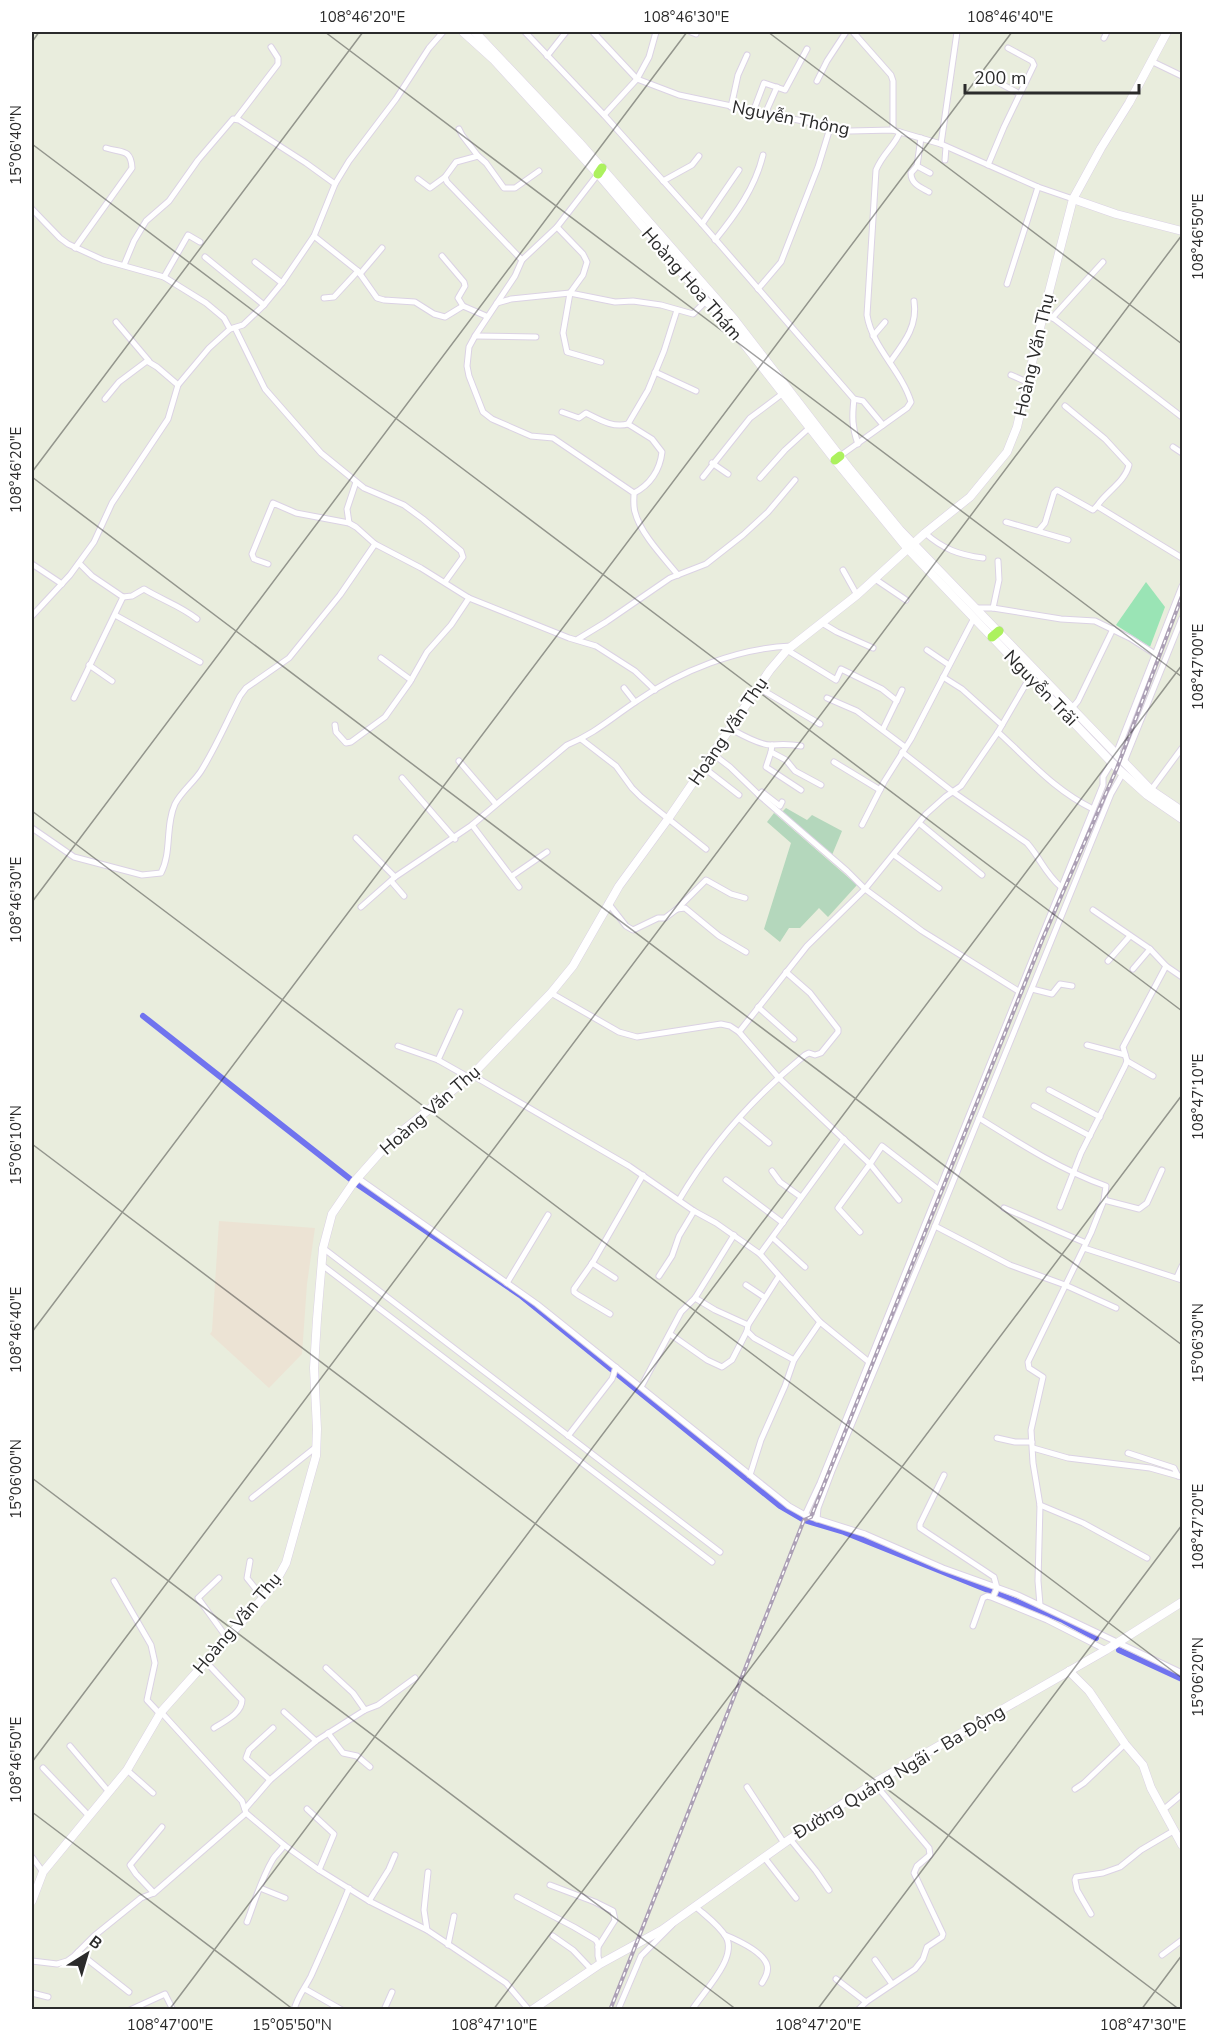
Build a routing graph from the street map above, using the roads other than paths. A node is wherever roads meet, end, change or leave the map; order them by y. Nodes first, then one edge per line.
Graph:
1 (443, 32) edge
2 (464, 32) edge
3 (475, 32) edge
4 (525, 32) edge
5 (566, 32) edge
6 (593, 32) edge
7 (657, 32) edge
8 (846, 32) edge
9 (853, 32) edge
10 (957, 32) edge
11 (1167, 32) edge
12 (271, 48) dead end
13 (1008, 48) dead end
14 (807, 49) dead end
15 (747, 55) dead end
16 (547, 56) junction
17 (1151, 61) junction
18 (1182, 76) edge
19 (992, 79) dead end
20 (637, 80) junction
21 (817, 81) dead end
22 (777, 87) junction
23 (1020, 94) junction
24 (731, 107) junction
25 (753, 112) junction
26 (765, 114) junction
27 (604, 115) junction
28 (236, 119) junction
29 (830, 128) junction
30 (459, 129) dead end
31 (893, 130) junction
32 (900, 132) junction
33 (921, 138) junction
34 (944, 146) junction
35 (106, 148) dead end
36 (763, 155) dead end
37 (478, 156) junction
38 (699, 156) dead end
39 (945, 160) dead end
40 (988, 165) junction
41 (917, 166) junction
42 (739, 170) dead end
43 (539, 171) dead end
44 (600, 171) junction
45 (930, 173) dead end
46 (445, 177) junction
47 (418, 179) dead end
48 (663, 181) junction
49 (335, 184) junction
50 (1038, 187) junction
51 (929, 192) dead end
52 (1072, 199) junction
53 (32, 209) edge
54 (702, 224) junction
55 (557, 227) junction
56 (1182, 231) edge
57 (314, 236) junction
58 (715, 240) junction
59 (200, 242) dead end
60 (75, 248) junction
61 (382, 248) dead end
62 (442, 256) dead end
63 (205, 257) dead end
64 (522, 260) junction
65 (255, 262) dead end
66 (1103, 262) dead end
67 (124, 265) junction
68 (359, 272) junction
69 (164, 277) junction
70 (282, 283) junction
71 (1007, 284) dead end
72 (758, 289) junction
73 (570, 293) junction
74 (324, 298) dead end
75 (914, 301) dead end
76 (706, 302) junction
77 (497, 303) junction
78 (264, 305) junction
79 (463, 306) junction
80 (677, 310) junction
81 (1044, 311) junction
82 (486, 316) junction
83 (1053, 318) junction
84 (116, 322) dead end
85 (885, 322) dead end
86 (233, 329) junction
87 (475, 336) junction
88 (873, 336) junction
89 (536, 337) dead end
90 (149, 361) junction
91 (601, 362) dead end
92 (890, 362) junction
93 (656, 372) junction
94 (1011, 375) dead end
95 (1027, 382) junction
96 (178, 385) junction
97 (696, 391) dead end
98 (782, 394) junction
99 (105, 399) dead end
100 (855, 399) junction
101 (1065, 406) dead end
102 (562, 412) dead end
103 (1182, 417) edge
104 (628, 424) junction
105 (883, 425) junction
106 (809, 428) junction
107 (858, 444) junction
108 (1173, 447) dead end
109 (1182, 453) edge
110 (837, 458) junction
111 (712, 463) junction
112 (728, 474) dead end
113 (703, 477) dead end
114 (760, 478) dead end
115 (795, 480) dead end
116 (356, 482) junction
117 (634, 493) junction
118 (1097, 506) junction
119 (1006, 522) dead end
120 (349, 523) junction
121 (1039, 530) junction
122 (925, 533) junction
123 (1068, 540) dead end
124 (375, 544) junction
125 (910, 546) junction
126 (983, 558) dead end
127 (1182, 558) edge
128 (998, 561) dead end
129 (79, 563) junction
130 (268, 564) dead end
131 (33, 567) edge
132 (843, 570) dead end
133 (678, 575) junction
134 (875, 579) junction
135 (445, 582) junction
136 (62, 584) junction
137 (1182, 586) edge
138 (857, 595) junction
139 (123, 597) junction
140 (469, 597) junction
141 (906, 600) dead end
142 (976, 608) junction
143 (993, 608) junction
144 (115, 615) junction
145 (32, 616) edge
146 (974, 618) junction
147 (1182, 618) edge
148 (197, 620) dead end
149 (822, 623) junction
150 (1113, 629) junction
151 (995, 634) junction
152 (578, 639) junction
153 (790, 648) junction
154 (873, 648) dead end
155 (927, 650) dead end
156 (1155, 654) junction
157 (381, 658) dead end
158 (200, 662) dead end
159 (89, 665) junction
160 (949, 665) junction
161 (943, 677) junction
162 (1030, 677) junction
163 (411, 680) junction
164 (112, 681) dead end
165 (624, 688) dead end
166 (759, 688) junction
167 (655, 690) junction
168 (902, 690) dead end
169 (74, 698) dead end
170 (827, 698) dead end
171 (897, 701) junction
172 (635, 702) junction
173 (1072, 708) junction
174 (820, 724) dead end
175 (335, 725) dead end
176 (1002, 725) junction
177 (731, 729) junction
178 (883, 729) junction
179 (998, 732) junction
180 (581, 739) junction
181 (801, 747) dead end
182 (771, 748) junction
183 (1182, 748) edge
184 (904, 750) junction
185 (713, 754) junction
186 (1116, 754) junction
187 (459, 761) dead end
188 (834, 762) dead end
189 (1112, 762) junction
190 (1124, 762) junction
191 (704, 767) junction
192 (1123, 773) junction
193 (402, 778) dead end
194 (821, 785) dead end
195 (734, 790) junction
196 (801, 790) dead end
197 (880, 790) junction
198 (1151, 790) junction
199 (952, 792) junction
200 (739, 795) dead end
201 (759, 795) junction
202 (729, 797) dead end
203 (782, 802) dead end
204 (496, 804) junction
205 (1093, 809) junction
206 (1182, 811) edge
207 (668, 819) junction
208 (1182, 819) edge
209 (919, 823) junction
210 (472, 825) junction
211 (862, 825) dead end
212 (32, 828) edge
213 (356, 838) dead end
214 (454, 839) junction
215 (706, 849) dead end
216 (546, 852) dead end
217 (894, 855) junction
218 (982, 874) dead end
219 (512, 876) junction
220 (393, 879) junction
221 (519, 887) dead end
222 (1061, 887) junction
223 (939, 888) dead end
224 (865, 890) junction
225 (404, 896) dead end
226 (745, 898) dead end
227 (608, 903) junction
228 (360, 906) dead end
229 (677, 909) junction
230 (1092, 910) dead end
231 (1130, 936) junction
232 (1150, 949) junction
233 (746, 952) dead end
234 (1108, 962) dead end
235 (1166, 966) junction
236 (1133, 969) dead end
237 (786, 972) junction
238 (1182, 977) edge
239 (1072, 986) dead end
240 (1032, 989) junction
241 (1020, 992) junction
242 (551, 993) junction
243 (758, 1007) junction
244 (460, 1012) dead end
245 (739, 1032) junction
246 (794, 1039) dead end
247 (1087, 1045) dead end
248 (398, 1046) dead end
249 (1126, 1058) junction
250 (438, 1060) junction
251 (470, 1076) junction
252 (1153, 1076) dead end
253 (778, 1077) junction
254 (1049, 1090) dead end
255 (1034, 1106) dead end
256 (1100, 1117) junction
257 (979, 1118) junction
258 (740, 1119) junction
259 (1090, 1136) junction
260 (844, 1139) junction
261 (769, 1143) dead end
262 (870, 1164) junction
263 (1162, 1170) dead end
264 (772, 1171) dead end
265 (1074, 1172) junction
266 (643, 1175) junction
267 (357, 1178) junction
268 (726, 1180) dead end
269 (939, 1190) junction
270 (801, 1197) junction
271 (679, 1200) junction
272 (899, 1200) dead end
273 (1104, 1200) junction
274 (1059, 1207) dead end
275 (1004, 1208) dead end
276 (694, 1211) junction
277 (548, 1215) dead end
278 (783, 1223) junction
279 (935, 1226) junction
280 (860, 1232) dead end
281 (734, 1235) junction
282 (773, 1238) junction
283 (1085, 1246) junction
284 (323, 1248) junction
285 (760, 1254) junction
286 (592, 1263) junction
287 (322, 1265) junction
288 (1182, 1266) edge
289 (805, 1267) dead end
290 (659, 1276) dead end
291 (779, 1276) junction
292 (615, 1278) dead end
293 (1180, 1279) edge
294 (507, 1283) junction
295 (746, 1285) dead end
296 (1065, 1285) junction
297 (764, 1297) junction
298 (695, 1298) junction
299 (1116, 1308) dead end
300 (610, 1314) dead end
301 (820, 1322) junction
302 (747, 1328) junction
303 (670, 1334) junction
304 (794, 1360) junction
305 (869, 1362) junction
306 (616, 1367) junction
307 (641, 1387) junction
308 (567, 1435) junction
309 (997, 1438) dead end
310 (558, 1444) junction
311 (1032, 1445) junction
312 (317, 1447) junction
313 (1128, 1453) dead end
314 (750, 1475) junction
315 (944, 1475) dead end
316 (1180, 1476) edge
317 (252, 1498) dead end
318 (1040, 1505) junction
319 (805, 1515) junction
320 (817, 1519) junction
321 (720, 1552) dead end
322 (1147, 1558) dead end
323 (250, 1561) dead end
324 (712, 1562) dead end
325 (219, 1578) dead end
326 (114, 1581) dead end
327 (995, 1593) junction
328 (263, 1598) junction
329 (1182, 1602) edge
330 (1040, 1605) junction
331 (973, 1626) dead end
332 (226, 1638) junction
333 (1118, 1642) junction
334 (1106, 1650) junction
335 (206, 1662) junction
336 (327, 1668) dead end
337 (1069, 1671) junction
338 (1182, 1673) edge
339 (415, 1678) dead end
340 (365, 1710) junction
341 (284, 1712) dead end
342 (160, 1713) junction
343 (214, 1728) dead end
344 (273, 1728) dead end
345 (328, 1734) junction
346 (316, 1741) junction
347 (1125, 1744) junction
348 (70, 1746) dead end
349 (370, 1767) dead end
350 (43, 1768) dead end
351 (127, 1770) junction
352 (270, 1780) junction
353 (874, 1783) junction
354 (747, 1787) dead end
355 (1075, 1789) dead end
356 (109, 1792) junction
357 (153, 1793) dead end
358 (1182, 1794) edge
359 (307, 1809) dead end
360 (1163, 1810) junction
361 (245, 1811) junction
362 (89, 1816) junction
363 (162, 1827) dead end
364 (1175, 1830) junction
365 (787, 1841) junction
366 (284, 1845) junction
367 (1182, 1845) edge
368 (395, 1855) dead end
369 (32, 1857) edge
370 (764, 1857) junction
371 (319, 1870) junction
372 (43, 1872) junction
373 (428, 1872) dead end
374 (550, 1885) dead end
375 (260, 1888) junction
376 (349, 1888) junction
377 (829, 1890) dead end
378 (154, 1893) junction
379 (517, 1897) dead end
380 (285, 1898) dead end
381 (796, 1898) dead end
382 (32, 1900) edge
383 (369, 1900) junction
384 (696, 1907) junction
385 (1091, 1914) dead end
386 (454, 1916) dead end
387 (676, 1919) junction
388 (247, 1922) dead end
389 (427, 1930) junction
390 (725, 1935) junction
391 (553, 1936) dead end
392 (1182, 1940) edge
393 (448, 1946) junction
394 (598, 1947) junction
395 (78, 1953) junction
396 (1162, 1955) dead end
397 (875, 1960) dead end
398 (32, 1961) edge
399 (600, 1964) junction
400 (591, 1970) junction
401 (836, 1979) dead end
402 (762, 1983) dead end
403 (892, 1984) junction
404 (305, 1989) junction
405 (129, 1992) dead end
406 (392, 1992) dead end
407 (32, 1993) edge
408 (48, 1997) dead end
409 (866, 2002) junction
410 (130, 2010) edge
411 (173, 2010) edge
412 (294, 2010) edge
413 (342, 2010) edge
414 (384, 2010) edge
415 (530, 2010) edge
416 (618, 2010) edge
417 (692, 2010) edge
418 (858, 2010) edge

1 - 49 street
2 - 44 main road, Hoàng Hoa Thám
3 - 44 main road, Hoàng Hoa Thám
4 - 16 street
5 - 16 street
6 - 20 street, Nguyễn Thông
7 - 20 street
8 - 21 street
9 - 31 street
10 - 34 street
11 - 17 main road, Hoàng Văn Thụ
12 - 28 street
13 - 23 street
14 - 22 street
15 - 24 street
16 - 27 street
17 - 18 street
17 - 52 main road, Hoàng Văn Thụ
19 - 23 street
20 - 24 street, Nguyễn Thông
20 - 27 street
22 - 25 street
22 - 26 street
23 - 40 street
24 - 25 street, Nguyễn Thông
25 - 26 street, Nguyễn Thông
26 - 29 street, Nguyễn Thông
27 - 48 street
28 - 49 street
28 - 67 street
29 - 31 street, Nguyễn Thông
29 - 72 street
30 - 37 street
31 - 32 street, Nguyễn Thông
32 - 33 street, Nguyễn Thông
32 - 88 street
33 - 34 street, Nguyễn Thông
33 - 41 street
34 - 39 street
34 - 40 street, Nguyễn Thông
35 - 60 street
36 - 58 street
37 - 43 street
37 - 46 street
38 - 48 street
40 - 50 street, Nguyễn Thông
41 - 45 street
41 - 51 street
42 - 54 street
44 - 55 street
44 - 76 main road, Hoàng Hoa Thám
44 - 110 main road, Hoàng Hoa Thám
46 - 47 street
46 - 64 street
48 - 54 street
49 - 57 street
50 - 52 street, Nguyễn Thông
50 - 71 street
52 - 56 main road
52 - 81 main road, Hoàng Văn Thụ
53 - 60 street
54 - 58 street
55 - 64 street
55 - 73 street
57 - 68 street
57 - 70 street
58 - 72 street
59 - 69 street
60 - 67 street
61 - 68 street
62 - 79 street
63 - 78 street
64 - 77 street
65 - 70 street
66 - 83 street
67 - 69 street
68 - 74 street
68 - 79 street
69 - 86 street
70 - 78 street
72 - 100 street
73 - 77 street
73 - 80 street
73 - 91 street
75 - 92 street
76 - 80 street
76 - 98 main road, Hoàng Hoa Thám
77 - 82 street
78 - 86 street
79 - 82 street
80 - 93 street
81 - 83 street
81 - 95 main road, Hoàng Văn Thụ
82 - 87 street
83 - 103 street
84 - 90 street
85 - 88 street
86 - 96 street
86 - 116 street
87 - 89 street
87 - 117 street
88 - 92 street
90 - 96 street
90 - 99 street
92 - 105 street
93 - 97 street
93 - 104 street
94 - 95 street
95 - 122 main road, Hoàng Văn Thụ
96 - 129 street
98 - 106 main road, Hoàng Hoa Thám
98 - 111 street
100 - 105 street
100 - 107 street
101 - 118 street
102 - 104 street
104 - 117 street
105 - 107 street
106 - 110 main road, Hoàng Hoa Thám
106 - 114 street
107 - 110 street
108 - 109 street
110 - 125 main road, Hoàng Hoa Thám
111 - 112 street
111 - 113 street
115 - 133 street
116 - 120 street
116 - 135 street
117 - 133 street
118 - 121 street
118 - 127 street
119 - 121 street
120 - 124 street
120 - 130 street
121 - 123 street
122 - 125 main road, Hoàng Văn Thụ
122 - 126 street
124 - 135 street
124 - 212 street
125 - 134 main road, Hoàng Văn Thụ
125 - 142 main road, Nguyễn Trãi
125 - 146 main road, Nguyễn Trãi
128 - 143 street
129 - 136 street
129 - 139 street
131 - 136 street
132 - 138 street
133 - 152 street
134 - 138 main road, Hoàng Văn Thụ
134 - 141 street
135 - 140 street
136 - 145 street
137 - 156 street
138 - 149 main road, Hoàng Văn Thụ
139 - 144 street
139 - 148 street
140 - 152 street
140 - 163 street
142 - 143 street
142 - 151 main road, Nguyễn Trãi
143 - 150 street
144 - 158 street
144 - 159 street
146 - 151 main road, Nguyễn Trãi
146 - 160 street
147 - 190 street
149 - 153 main road, Hoàng Văn Thụ
149 - 154 street
150 - 156 street
150 - 173 street
151 - 162 main road, Nguyễn Trãi
151 - 173 main road, Nguyễn Trãi
152 - 167 street
153 - 166 main road, Hoàng Văn Thụ
153 - 167 street
153 - 171 street
155 - 160 street
156 - 186 street
157 - 163 street
159 - 164 street
159 - 169 street
160 - 161 street
161 - 176 street
161 - 184 street
162 - 176 street
162 - 189 main road, Nguyễn Trãi
163 - 175 street
165 - 172 street
166 - 174 street
166 - 177 main road, Hoàng Văn Thụ
167 - 172 street
168 - 171 street
170 - 178 street
171 - 178 street
172 - 180 street
173 - 186 main road, Nguyễn Trãi
176 - 179 street
177 - 182 street
177 - 185 main road, Hoàng Văn Thụ
178 - 184 street
179 - 199 street
179 - 205 street
180 - 204 street
180 - 207 street
181 - 182 street
182 - 194 street
182 - 196 street
183 - 198 street
184 - 197 street
184 - 199 street
185 - 191 main road, Hoàng Văn Thụ
185 - 201 street
186 - 190 main road, Nguyễn Trãi
187 - 204 street
188 - 197 street
189 - 192 main road, Nguyễn Trãi
189 - 205 street
190 - 198 main road, Nguyễn Trãi
191 - 195 street
191 - 207 main road, Hoàng Văn Thụ
192 - 208 main road, Nguyễn Trãi
192 - 240 street
193 - 214 street
195 - 200 street
195 - 202 street
197 - 211 street
198 - 206 main road, Nguyễn Trãi
199 - 209 street
199 - 222 street
201 - 203 street
201 - 224 street
204 - 210 street
205 - 222 street
207 - 215 street
207 - 227 main road, Hoàng Văn Thụ
209 - 217 street
209 - 218 street
210 - 214 street
210 - 219 street
213 - 220 street
214 - 220 street
216 - 219 street
217 - 223 street
217 - 224 street
219 - 221 street
220 - 225 street
220 - 228 street
222 - 241 street
224 - 237 street
224 - 241 street
226 - 229 street
227 - 229 street
227 - 242 main road, Hoàng Văn Thụ
229 - 233 street
230 - 231 street
231 - 232 street
231 - 234 street
232 - 235 street
232 - 236 street
235 - 238 street
235 - 249 street
237 - 243 street
237 - 253 street
239 - 240 street
240 - 257 street
241 - 269 street
242 - 245 street
242 - 251 main road, Hoàng Văn Thụ
243 - 245 street
243 - 246 street
244 - 250 street
245 - 253 street
247 - 249 street
248 - 250 street
249 - 252 street
249 - 256 street
250 - 251 street
251 - 266 street
251 - 267 main road, Hoàng Văn Thụ
253 - 258 street
253 - 260 street
254 - 256 street
255 - 259 street
256 - 259 street
257 - 265 street
257 - 279 street
258 - 261 street
258 - 271 street
259 - 265 street
260 - 262 street
260 - 270 street
262 - 269 street
262 - 272 street
262 - 280 street
263 - 273 street
264 - 270 street
265 - 273 street
265 - 274 street
266 - 271 street
266 - 286 street
267 - 284 main road, Hoàng Văn Thụ
267 - 294 street
268 - 278 street
269 - 305 street
270 - 278 street
271 - 276 street
273 - 283 street
275 - 283 street
276 - 281 street
276 - 290 street
277 - 294 street
278 - 282 street
279 - 296 street
279 - 320 street
281 - 285 street
281 - 298 street
282 - 285 street
282 - 289 street
283 - 293 street
283 - 296 street
284 - 287 main road, Hoàng Văn Thụ
284 - 308 street
285 - 291 street
286 - 292 street
286 - 300 street
287 - 310 street
287 - 312 main road, Hoàng Văn Thụ
288 - 293 street
291 - 297 street
291 - 301 street
294 - 306 street
295 - 297 street
296 - 299 street
296 - 311 street
297 - 302 street
298 - 302 street
298 - 303 street
301 - 304 street
301 - 305 street
302 - 303 street
302 - 304 street
303 - 307 street
304 - 314 street
305 - 319 street
306 - 307 street
306 - 308 street
307 - 314 street
308 - 310 street
308 - 321 street
309 - 311 street
310 - 324 street
311 - 316 street
311 - 318 street
312 - 317 street
312 - 328 main road, Hoàng Văn Thụ
313 - 316 street
314 - 319 street
315 - 327 street
318 - 322 street
318 - 330 street
319 - 320 street
320 - 327 street
323 - 328 street
325 - 332 street
326 - 342 street
327 - 330 street
327 - 331 street
327 - 334 street
328 - 332 main road, Hoàng Văn Thụ
329 - 333 main road, Đường Quảng Ngãi - Ba Động
330 - 333 street
332 - 335 main road, Hoàng Văn Thụ
333 - 334 main road, Đường Quảng Ngãi - Ba Động
333 - 338 street
334 - 337 main road, Đường Quảng Ngãi - Ba Động
335 - 342 main road, Hoàng Văn Thụ
335 - 343 street
336 - 340 street
337 - 347 main road
337 - 353 main road, Đường Quảng Ngãi - Ba Động
339 - 340 street
340 - 345 street
341 - 346 street
342 - 351 main road, Hoàng Văn Thụ
342 - 361 street
344 - 352 street
345 - 346 street
345 - 349 street
346 - 352 street
347 - 355 street
347 - 360 main road
348 - 356 street
350 - 362 street
351 - 356 main road, Hoàng Văn Thụ
351 - 357 street
352 - 361 street
353 - 365 main road, Đường Quảng Ngãi - Ba Động
353 - 403 street
354 - 365 street
356 - 362 main road, Hoàng Văn Thụ
358 - 360 street
359 - 371 street
360 - 364 main road
361 - 366 street
361 - 378 street
362 - 372 main road, Hoàng Văn Thụ
363 - 378 street
364 - 367 main road
364 - 385 street
365 - 370 main road, Đường Quảng Ngãi - Ba Động
365 - 377 street
366 - 371 street
366 - 375 street
368 - 383 street
369 - 372 street
370 - 381 street
370 - 384 main road, Đường Quảng Ngãi - Ba Động
371 - 376 street
372 - 382 main road, Hoàng Văn Thụ
373 - 389 street
374 - 394 street
375 - 380 street
375 - 388 street
376 - 383 street
376 - 404 street
378 - 395 street
379 - 394 street
383 - 389 street
384 - 387 main road, Đường Quảng Ngãi - Ba Động
384 - 390 street
386 - 393 street
387 - 399 main road, Đường Quảng Ngãi - Ba Động
387 - 416 street
389 - 393 street
390 - 402 street
390 - 417 street
391 - 400 street
392 - 396 street
393 - 415 street
394 - 399 street
395 - 398 street
395 - 405 street
397 - 403 street
399 - 400 main road, Đường Quảng Ngãi - Ba Động
400 - 415 main road, Đường Quảng Ngãi - Ba Động
401 - 409 street
403 - 409 street
404 - 412 street
404 - 413 street
406 - 414 street
407 - 408 street
409 - 418 street
410 - 411 street

